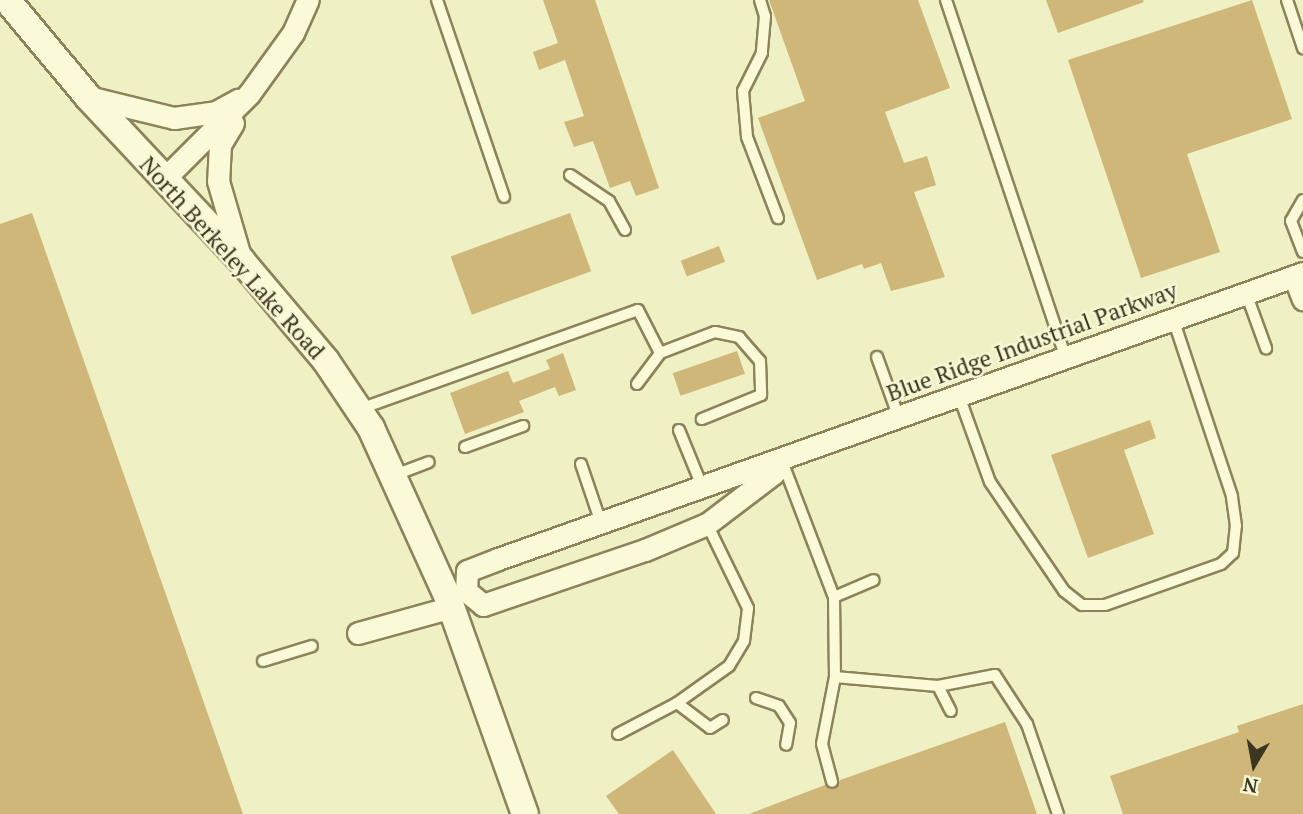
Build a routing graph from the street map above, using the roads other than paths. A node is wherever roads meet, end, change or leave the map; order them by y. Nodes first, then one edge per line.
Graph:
1 (7, 0) edge
2 (308, 0) edge
3 (437, 0) edge
4 (760, 0) edge
5 (946, 0) edge
6 (1287, 0) edge
7 (1303, 48) edge
8 (249, 94) junction
9 (88, 97) junction
10 (570, 175) dead end
11 (163, 180) junction
12 (504, 197) dead end
13 (1303, 200) edge
14 (778, 218) dead end
15 (625, 230) dead end
16 (1303, 252) edge
17 (241, 260) junction
18 (1298, 274) edge
19 (1246, 293) junction
20 (1303, 299) edge
21 (1173, 319) junction
22 (1266, 348) dead end
23 (660, 353) junction
24 (877, 357) dead end
25 (1066, 358) junction
26 (637, 384) dead end
27 (959, 396) junction
28 (359, 410) junction
29 (899, 418) junction
30 (702, 419) dead end
31 (523, 426) dead end
32 (679, 430) dead end
33 (465, 447) dead end
34 (781, 461) junction
35 (429, 462) dead end
36 (581, 464) dead end
37 (396, 475) junction
38 (701, 484) junction
39 (601, 523) junction
40 (707, 524) junction
41 (874, 580) dead end
42 (834, 597) junction
43 (455, 598) junction
44 (358, 632) dead end
45 (312, 646) dead end
46 (263, 661) dead end
47 (835, 677) junction
48 (938, 686) junction
49 (756, 698) dead end
50 (677, 703) junction
51 (951, 711) dead end
52 (723, 720) dead end
53 (618, 734) dead end
54 (786, 745) dead end
55 (832, 782) dead end
56 (525, 814) edge
57 (1058, 814) edge

1 - 9 street, North Berkeley Lake Road
2 - 8 street
3 - 12 lane
4 - 14 lane
5 - 25 lane
6 - 7 lane
8 - 9 street
8 - 11 street
8 - 17 street
9 - 11 street, North Berkeley Lake Road
10 - 15 lane
11 - 17 street, North Berkeley Lake Road
13 - 16 lane
17 - 28 street, North Berkeley Lake Road
18 - 19 street, Blue Ridge Industrial Parkway
18 - 20 street
19 - 21 street, Blue Ridge Industrial Parkway
19 - 22 lane
21 - 25 street, Blue Ridge Industrial Parkway
21 - 27 lane
23 - 26 lane
23 - 28 lane
23 - 30 lane
24 - 29 lane
25 - 27 street, Blue Ridge Industrial Parkway
27 - 29 street, Blue Ridge Industrial Parkway
28 - 37 street, North Berkeley Lake Road
29 - 34 street, Blue Ridge Industrial Parkway
31 - 33 lane
32 - 38 lane
34 - 38 street, Blue Ridge Industrial Parkway
34 - 40 street, Blue Ridge Industrial Parkway
34 - 42 lane
35 - 37 lane
36 - 39 lane
37 - 43 street, North Berkeley Lake Road
38 - 39 street, Blue Ridge Industrial Parkway
39 - 43 street, Blue Ridge Industrial Parkway
40 - 43 street, Blue Ridge Industrial Parkway
40 - 50 lane
41 - 42 lane
42 - 47 lane
43 - 44 street
43 - 56 street, North Berkeley Lake Road
45 - 46 lane
47 - 48 lane
47 - 55 lane
48 - 51 lane
48 - 57 lane
49 - 54 lane
50 - 52 lane
50 - 53 lane

